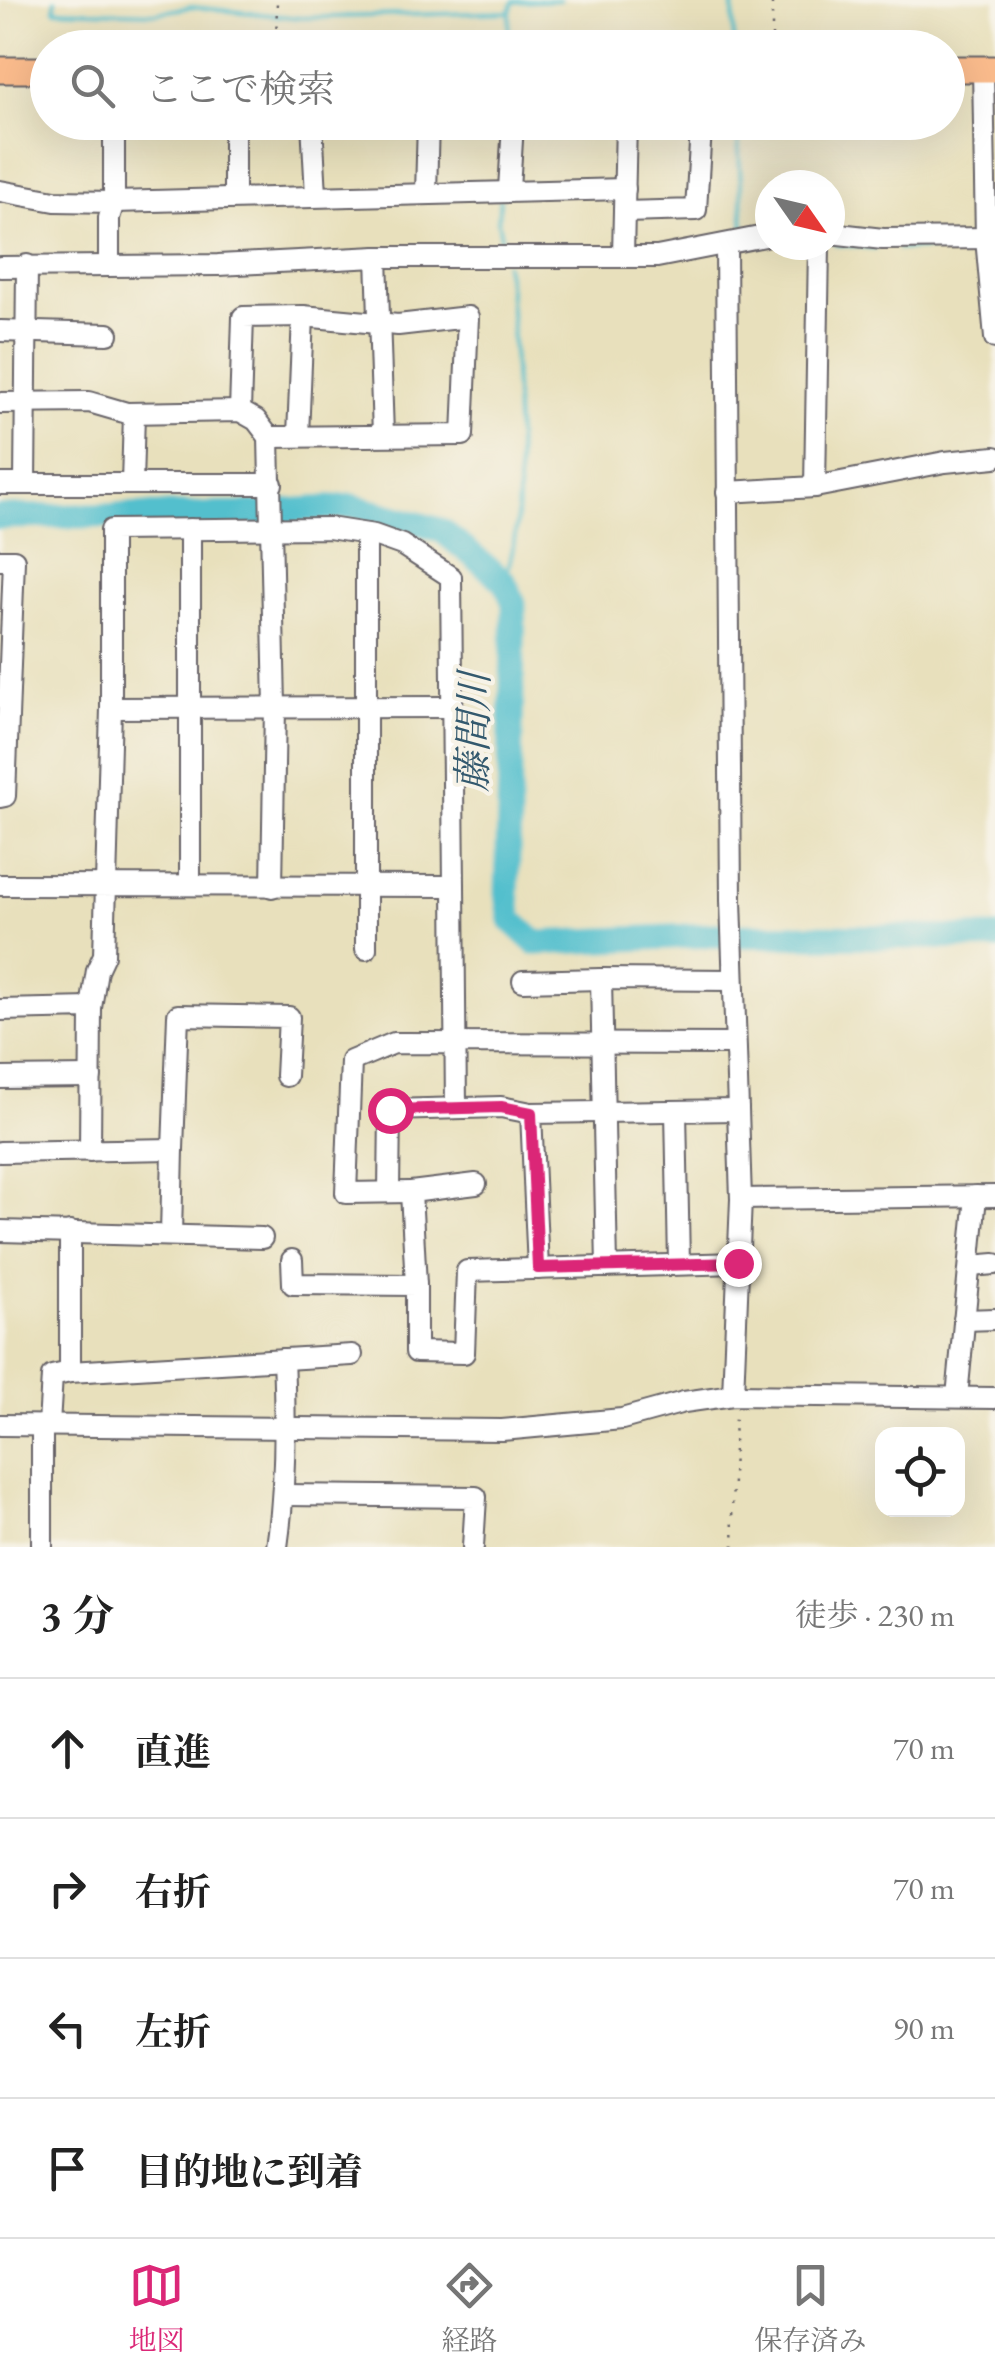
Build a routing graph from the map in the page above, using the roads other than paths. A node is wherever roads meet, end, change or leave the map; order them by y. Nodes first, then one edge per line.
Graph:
1 (989, 69) edge
2 (0, 70) edge
3 (30, 70) edge
4 (114, 140) edge
5 (234, 140) edge
6 (313, 140) edge
7 (427, 140) edge
8 (512, 140) edge
9 (625, 140) edge
10 (701, 140) edge
11 (624, 188) junction
12 (509, 190) junction
13 (0, 191) edge
14 (426, 192) junction
15 (316, 195) junction
16 (234, 197) junction
17 (114, 202) junction
18 (624, 212) junction
19 (755, 238) edge
20 (991, 238) edge
21 (845, 241) edge
22 (726, 244) junction
23 (623, 255) junction
24 (376, 258) junction
25 (822, 260) edge
26 (27, 265) junction
27 (109, 265) junction
28 (0, 267) edge
29 (303, 316) junction
30 (376, 321) junction
31 (0, 330) edge
32 (27, 331) junction
33 (108, 334) dead end
34 (995, 338) edge
35 (0, 403) edge
36 (27, 404) junction
37 (240, 411) junction
38 (134, 413) junction
39 (298, 435) junction
40 (383, 435) junction
41 (269, 436) junction
42 (995, 457) edge
43 (0, 484) edge
44 (25, 484) junction
45 (132, 484) junction
46 (272, 484) junction
47 (816, 487) junction
48 (727, 492) junction
49 (190, 530) junction
50 (271, 530) junction
51 (366, 534) junction
52 (0, 560) edge
53 (368, 705) junction
54 (275, 706) junction
55 (452, 707) junction
56 (111, 708) junction
57 (188, 708) junction
58 (0, 797) edge
59 (106, 884) junction
60 (0, 885) edge
61 (190, 885) junction
62 (272, 886) junction
63 (365, 886) junction
64 (454, 886) junction
65 (366, 949) dead end
66 (732, 974) junction
67 (600, 979) junction
68 (523, 981) dead end
69 (91, 1008) junction
70 (0, 1010) edge
71 (454, 1044) junction
72 (603, 1044) junction
73 (735, 1044) junction
74 (286, 1076) dead end
75 (91, 1077) junction
76 (0, 1078) edge
77 (456, 1108) junction
78 (738, 1110) junction
79 (676, 1111) junction
80 (606, 1112) junction
81 (531, 1113) junction
82 (173, 1150) junction
83 (90, 1151) junction
84 (0, 1152) edge
85 (476, 1184) dead end
86 (389, 1192) junction
87 (411, 1192) junction
88 (985, 1196) edge
89 (741, 1199) junction
90 (0, 1231) edge
91 (70, 1232) junction
92 (172, 1235) junction
93 (262, 1238) dead end
94 (292, 1260) dead end
95 (738, 1263) junction
96 (678, 1264) junction
97 (995, 1264) edge
98 (607, 1266) junction
99 (971, 1266) junction
100 (538, 1268) junction
101 (416, 1285) junction
102 (995, 1319) edge
103 (964, 1320) junction
104 (352, 1355) dead end
105 (283, 1359) junction
106 (70, 1372) junction
107 (734, 1395) junction
108 (957, 1397) junction
109 (995, 1398) edge
110 (0, 1425) edge
111 (46, 1425) junction
112 (286, 1427) junction
113 (284, 1495) junction
114 (42, 1547) edge
115 (277, 1547) edge
116 (472, 1547) edge

1 - 20 street
2 - 3 main road
4 - 17 street
5 - 16 street
6 - 15 street
7 - 14 street
8 - 12 street
9 - 11 street
10 - 18 street
11 - 12 street
11 - 18 street
12 - 14 street
13 - 17 street
14 - 15 street
15 - 16 street
16 - 17 street
17 - 27 street
18 - 23 street
19 - 22 street
20 - 21 street
20 - 34 street
22 - 23 street
22 - 48 street
23 - 24 street
24 - 27 street
24 - 30 street
25 - 47 street
26 - 27 street
26 - 28 street
26 - 32 street
29 - 30 street
29 - 37 street
29 - 39 street
30 - 40 street
30 - 40 street
31 - 32 street
32 - 33 street
32 - 36 street
35 - 36 street
36 - 38 street
36 - 44 street
37 - 38 street
37 - 41 street
38 - 45 street
39 - 40 street
39 - 41 street
41 - 46 street
42 - 47 street
43 - 44 street
44 - 45 street
45 - 46 street
46 - 50 street
47 - 48 street
48 - 66 street
49 - 50 street
49 - 56 street
49 - 57 street
50 - 51 street
50 - 54 street
51 - 53 street
51 - 55 street
52 - 58 street
53 - 54 street
53 - 55 street
53 - 63 street
54 - 57 street
54 - 62 street
55 - 64 street
56 - 57 street
56 - 59 street
57 - 61 street
59 - 60 street
59 - 61 street
59 - 69 street
61 - 62 street
62 - 63 street
63 - 64 street
63 - 65 street
64 - 71 street
66 - 67 street
66 - 73 street
67 - 68 street
67 - 72 street
69 - 70 street
69 - 75 street
71 - 72 street
71 - 77 street
71 - 86 street
72 - 73 street
72 - 80 street
73 - 78 street
74 - 82 street
75 - 76 street
75 - 83 street
77 - 81 street
77 - 86 street
78 - 79 street
78 - 89 street
79 - 80 street
79 - 96 street
80 - 81 street
80 - 98 street
81 - 100 street
82 - 83 street
82 - 92 street
83 - 84 street
85 - 87 street
86 - 87 street
87 - 101 street
88 - 89 street
88 - 99 street
89 - 95 street
90 - 91 street
91 - 92 street
91 - 106 street
92 - 93 street
94 - 101 street
95 - 96 street
95 - 107 street
96 - 98 street
97 - 99 street
98 - 100 street
99 - 103 street
100 - 101 street
102 - 103 street
103 - 108 street
104 - 105 street
105 - 106 street
105 - 112 street
106 - 111 street
107 - 108 street
107 - 112 street
108 - 109 street
110 - 111 street
111 - 112 street
111 - 114 street
112 - 113 street
113 - 115 street
113 - 116 street

